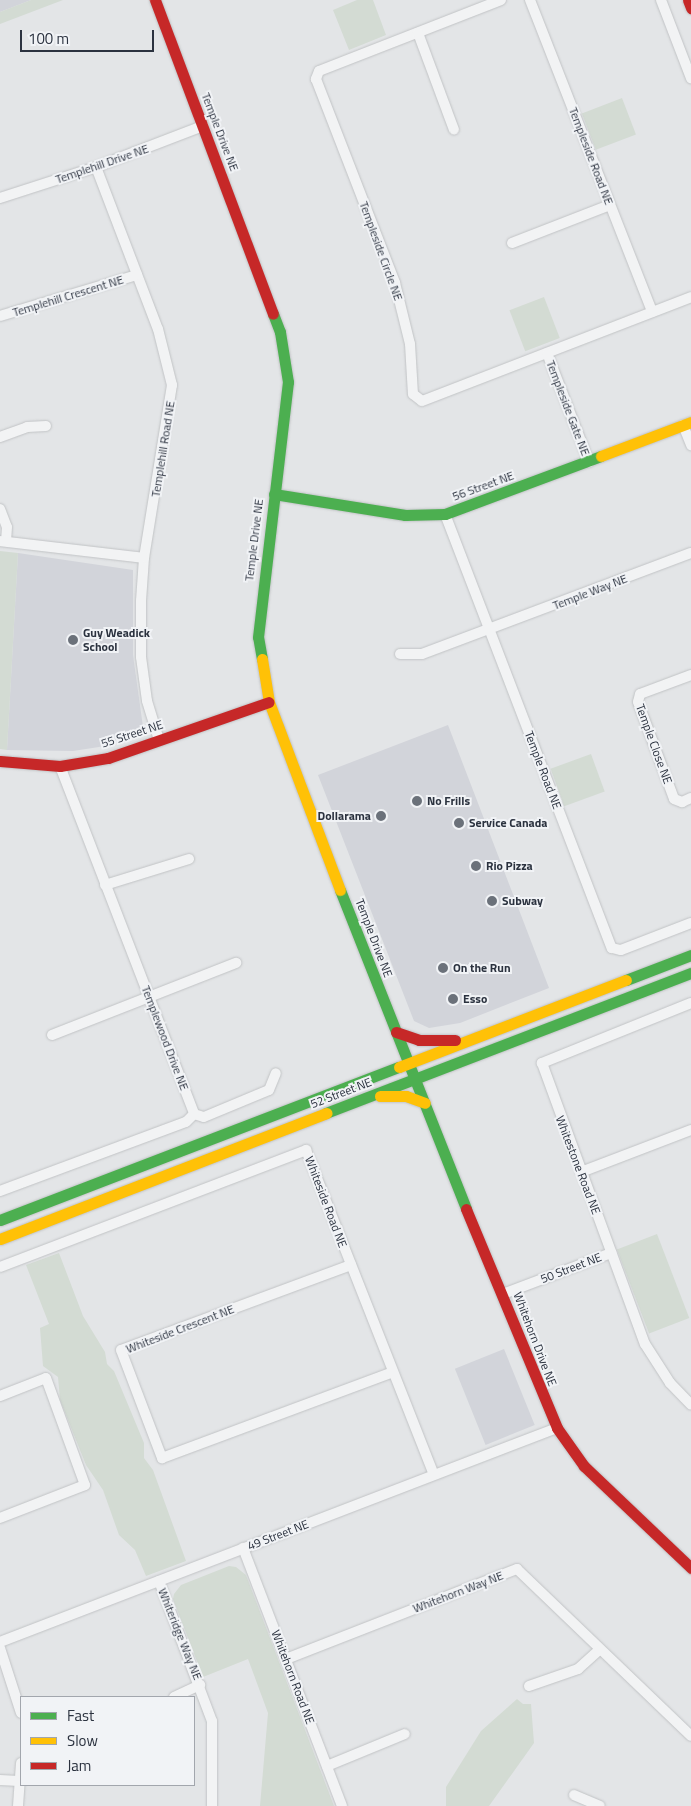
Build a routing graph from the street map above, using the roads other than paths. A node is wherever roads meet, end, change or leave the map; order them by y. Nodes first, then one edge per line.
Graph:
1 (155, 0) edge
2 (501, 0) edge
3 (530, 0) edge
4 (661, 0) edge
5 (688, 0) edge
6 (691, 8) edge
7 (418, 33) junction
8 (691, 78) edge
9 (203, 126) junction
10 (454, 130) dead end
11 (96, 167) junction
12 (0, 198) edge
13 (610, 205) junction
14 (512, 243) dead end
15 (137, 276) junction
16 (691, 296) edge
17 (652, 312) junction
18 (0, 316) edge
19 (547, 353) junction
20 (687, 424) edge
21 (46, 426) dead end
22 (0, 437) edge
23 (691, 445) edge
24 (589, 462) junction
25 (274, 494) junction
26 (0, 509) edge
27 (445, 514) junction
28 (3, 541) edge
29 (691, 553) edge
30 (144, 558) junction
31 (489, 631) junction
32 (400, 654) dead end
33 (691, 675) edge
34 (269, 702) junction
35 (159, 740) junction
36 (0, 761) edge
37 (60, 766) junction
38 (691, 798) edge
39 (189, 859) dead end
40 (106, 885) junction
41 (691, 923) edge
42 (691, 955) edge
43 (236, 963) dead end
44 (691, 973) edge
45 (149, 996) junction
46 (691, 1003) edge
47 (396, 1032) junction
48 (52, 1035) dead end
49 (470, 1039) junction
50 (408, 1063) junction
51 (276, 1074) dead end
52 (415, 1079) junction
53 (371, 1096) junction
54 (425, 1103) junction
55 (194, 1114) junction
56 (691, 1130) edge
57 (581, 1172) junction
58 (0, 1191) edge
59 (0, 1220) edge
60 (0, 1239) edge
61 (611, 1252) junction
62 (351, 1265) junction
63 (0, 1267) edge
64 (503, 1294) junction
65 (393, 1372) junction
66 (0, 1396) edge
67 (691, 1405) edge
68 (557, 1428) junction
69 (434, 1475) junction
70 (0, 1518) edge
71 (243, 1548) junction
72 (688, 1560) edge
73 (159, 1581) junction
74 (0, 1642) edge
75 (0, 1648) edge
76 (599, 1650) junction
77 (286, 1659) junction
78 (200, 1685) junction
79 (529, 1686) dead end
80 (176, 1696) edge
81 (20, 1706) edge
82 (405, 1734) dead end
83 (691, 1736) edge
84 (327, 1766) junction
85 (20, 1772) edge
86 (0, 1780) edge
87 (19, 1781) junction
88 (574, 1795) dead end
89 (18, 1806) edge
90 (212, 1806) edge
91 (342, 1806) edge
92 (600, 1806) edge

1 - 9 street, Temple Drive NE
2 - 7 street, Templeside Circle NE
3 - 13 street, Templeside Road NE
4 - 8 street
5 - 6 street
7 - 10 street
7 - 19 street, Templeside Circle NE
9 - 11 street, Templehill Drive NE
9 - 25 street, Temple Drive NE
11 - 12 street, Templehill Drive NE
11 - 15 street, Templehill Road NE
13 - 14 street
13 - 17 street, Templeside Road NE
15 - 18 street, Templehill Crescent NE
15 - 30 street, Templehill Road NE
16 - 17 street, Templeside Circle NE
17 - 19 street, Templeside Circle NE
19 - 24 street, Templeside Gate NE
20 - 23 street
20 - 24 street, 56 Street NE
21 - 22 street
24 - 27 street, 56 Street NE
25 - 27 street, 56 Street NE
25 - 34 street, Temple Drive NE
26 - 28 street
27 - 31 street, Temple Road NE
28 - 30 street
29 - 31 street, Temple Way NE
30 - 35 street, Templehill Road NE
31 - 32 street, Temple Way NE
31 - 41 street, Temple Road NE
33 - 38 street, Temple Close NE
34 - 35 street, 55 Street NE
34 - 47 street, Temple Drive NE
35 - 37 street, 55 Street NE
36 - 37 street, 55 Street NE
37 - 40 street, Templewood Drive NE
39 - 40 street
40 - 45 street, Templewood Drive NE
42 - 49 street, 52 Street NE
43 - 45 street
44 - 52 street, 52 Street NE
45 - 48 street
45 - 55 street, Templewood Drive NE
46 - 57 street, Whitestone Road NE
47 - 49 street
47 - 50 street, Temple Drive NE
49 - 50 street, 52 Street NE
50 - 52 street, Temple Drive NE
50 - 59 street, 52 Street NE
51 - 55 street
52 - 53 street, 52 Street NE
52 - 54 street, Whitehorn Drive NE
53 - 54 street
53 - 60 street, 52 Street NE
54 - 64 street, Whitehorn Drive NE
55 - 58 street
56 - 57 street
57 - 61 street, Whitestone Road NE
61 - 64 street, 50 Street NE
61 - 67 street, Whitestone Road NE
62 - 63 street, Whiteside Road NE
62 - 65 street, Whiteside Road NE
62 - 65 street, Whiteside Crescent NE
64 - 68 street, Whitehorn Drive NE
65 - 69 street, Whiteside Road NE
66 - 70 street
68 - 69 street, 49 Street NE
68 - 72 street, Whitehorn Drive NE
69 - 71 street, 49 Street NE
71 - 73 street, 49 Street NE
71 - 77 street, Whitehorn Road NE
73 - 74 street, 49 Street NE
73 - 78 street, Whiteridge Way NE
75 - 81 street
76 - 77 street, Whitehorn Way NE
76 - 79 street
76 - 83 street, Whitehorn Way NE
77 - 84 street, Whitehorn Road NE
78 - 80 street
78 - 90 street, Whiteridge Way NE
82 - 84 street
84 - 91 street, Whitehorn Road NE
85 - 87 street
86 - 87 street
87 - 89 street
88 - 92 street

